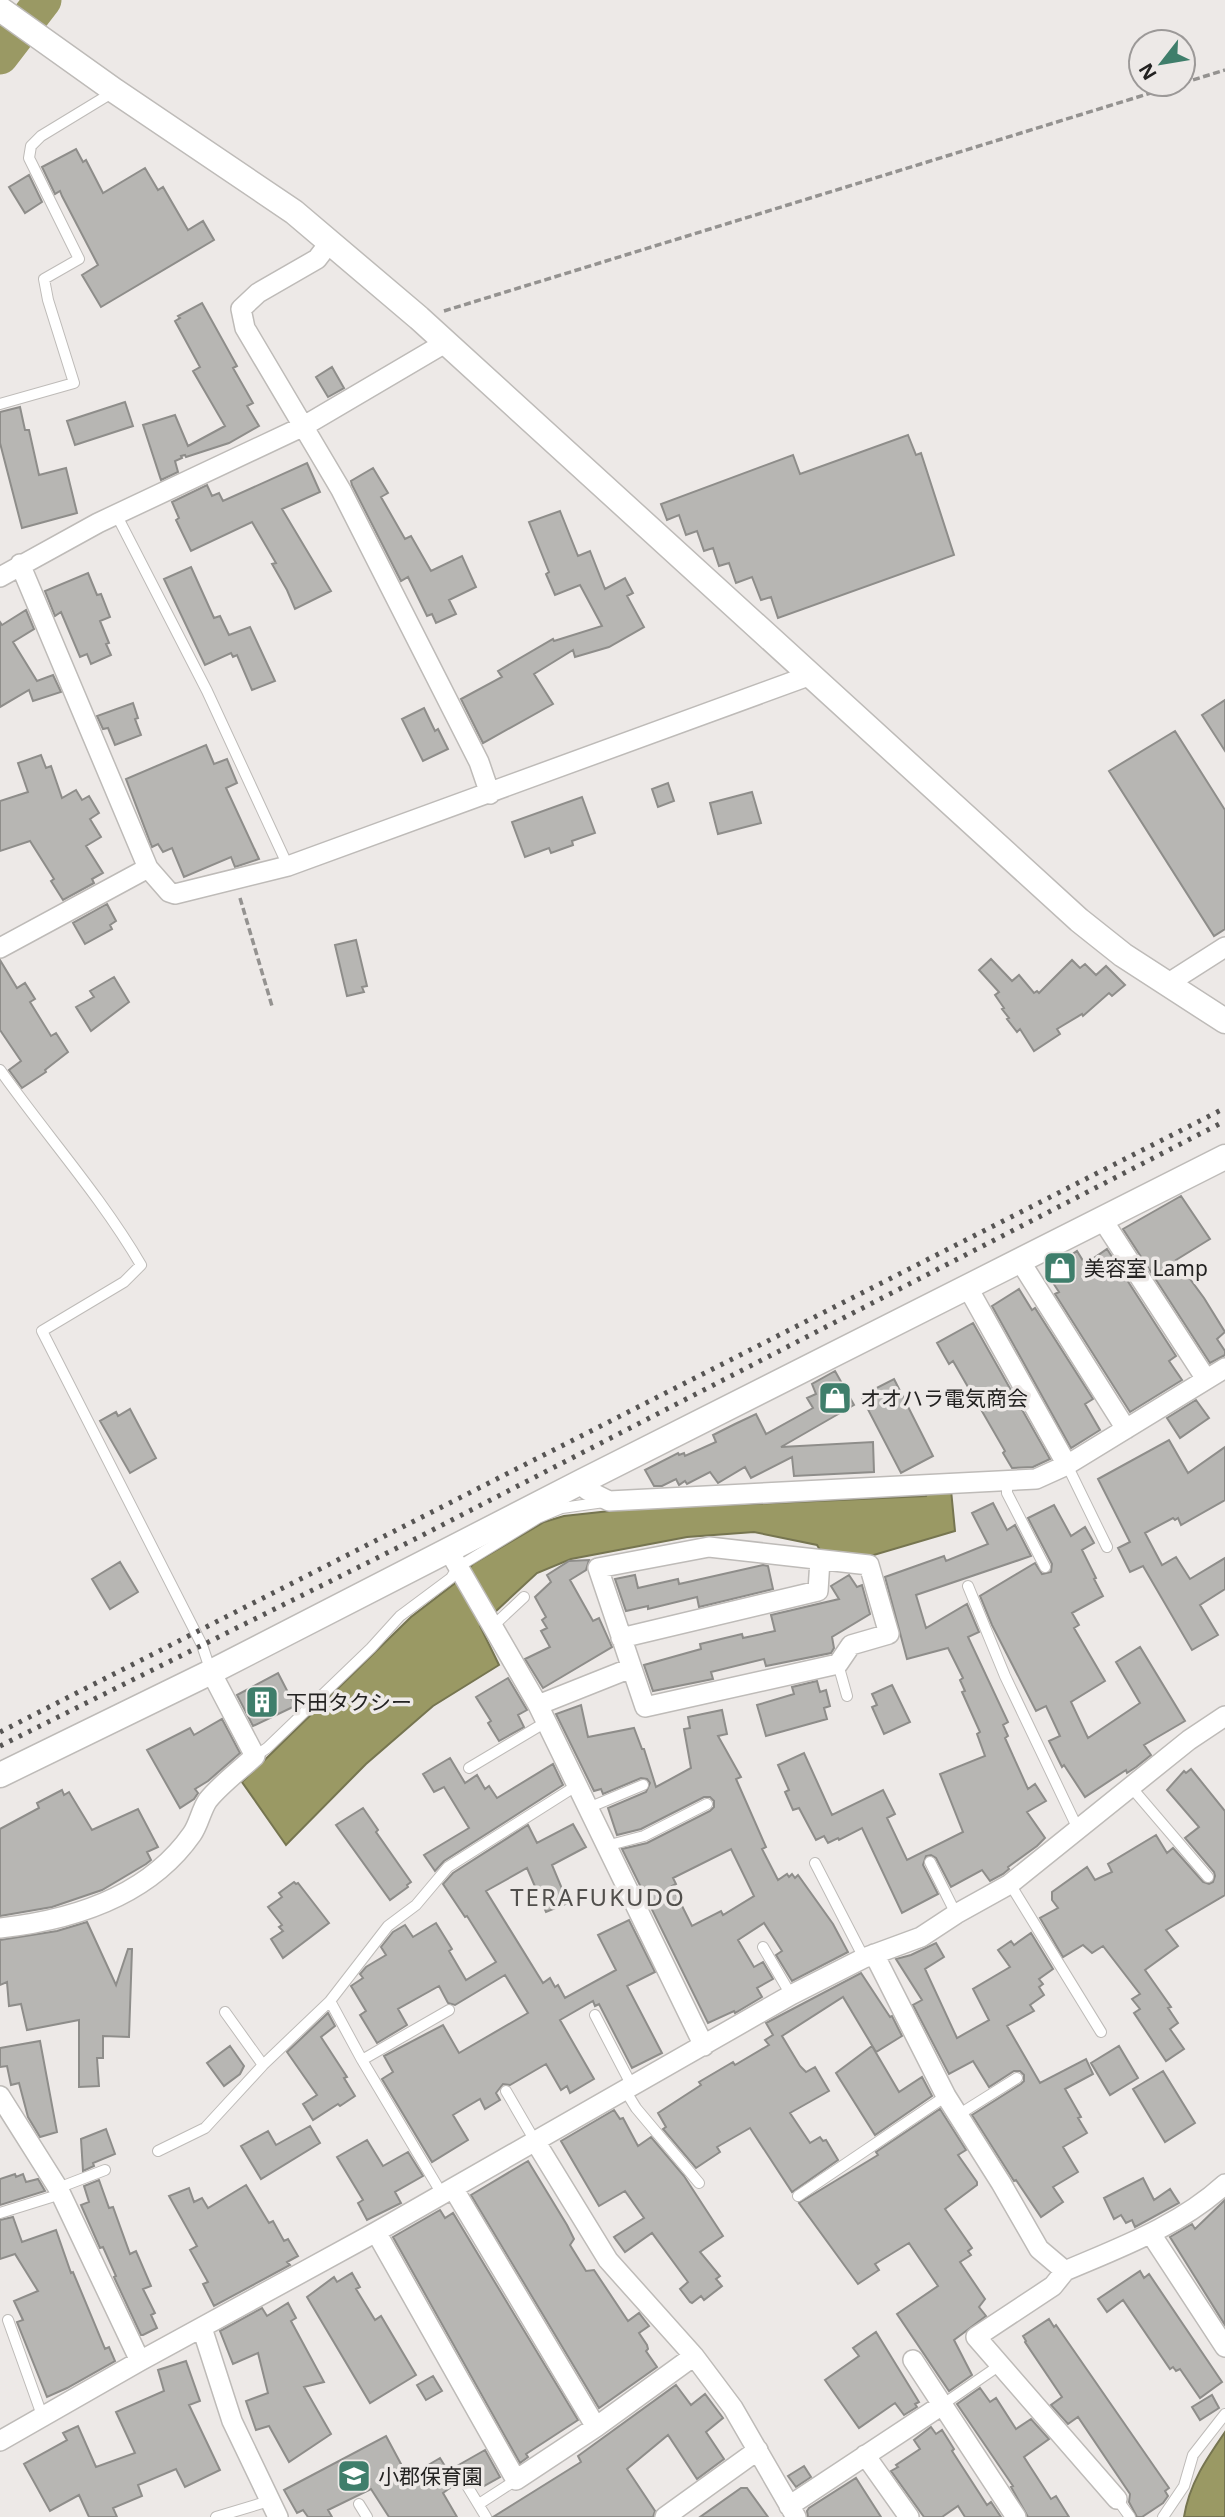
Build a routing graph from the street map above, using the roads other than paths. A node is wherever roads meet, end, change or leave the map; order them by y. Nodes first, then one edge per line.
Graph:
1 (1, 6) edge
2 (115, 91) junction
3 (330, 242) junction
4 (445, 343) junction
5 (0, 404) edge
6 (304, 426) junction
7 (116, 514) junction
8 (20, 564) junction
9 (0, 577) edge
10 (811, 676) junction
11 (490, 794) junction
12 (288, 866) junction
13 (148, 868) junction
14 (1225, 947) edge
15 (0, 948) edge
16 (1167, 984) junction
17 (1225, 1021) edge
18 (0, 1070) edge
19 (1225, 1157) edge
20 (1102, 1219) junction
21 (1020, 1261) junction
22 (968, 1288) junction
23 (1225, 1367) edge
24 (1206, 1379) junction
25 (1126, 1429) junction
26 (1067, 1465) junction
27 (1007, 1480) junction
28 (581, 1482) junction
29 (609, 1501) junction
30 (1107, 1547) dead end
31 (453, 1559) junction
32 (820, 1560) junction
33 (1045, 1567) dead end
34 (968, 1587) dead end
35 (524, 1597) dead end
36 (492, 1628) junction
37 (621, 1638) junction
38 (838, 1664) junction
39 (631, 1668) junction
40 (211, 1672) junction
41 (848, 1696) dead end
42 (542, 1713) junction
43 (1225, 1716) edge
44 (255, 1756) junction
45 (469, 1768) dead end
46 (0, 1775) edge
47 (643, 1785) dead end
48 (576, 1786) junction
49 (1131, 1787) junction
50 (707, 1804) dead end
51 (587, 1808) junction
52 (1078, 1829) junction
53 (606, 1846) junction
54 (930, 1862) dead end
55 (815, 1863) dead end
56 (1208, 1877) dead end
57 (1010, 1884) junction
58 (956, 1914) junction
59 (0, 1928) edge
60 (763, 1947) dead end
61 (869, 1956) junction
62 (791, 1995) junction
63 (330, 2001) junction
64 (449, 2010) dead end
65 (225, 2012) dead end
66 (595, 2015) dead end
67 (1101, 2032) dead end
68 (704, 2046) junction
69 (362, 2060) junction
70 (263, 2064) junction
71 (1017, 2078) dead end
72 (629, 2088) junction
73 (506, 2091) dead end
74 (946, 2096) junction
75 (3, 2109) edge
76 (958, 2115) junction
77 (535, 2141) junction
78 (158, 2151) dead end
79 (105, 2170) dead end
80 (699, 2183) dead end
81 (1225, 2184) edge
82 (60, 2191) junction
83 (447, 2191) junction
84 (798, 2196) dead end
85 (0, 2213) edge
86 (376, 2232) junction
87 (1151, 2234) junction
88 (1065, 2271) junction
89 (8, 2320) dead end
90 (202, 2328) junction
91 (1225, 2347) edge
92 (694, 2356) junction
93 (913, 2360) dead end
94 (140, 2361) junction
95 (1000, 2365) junction
96 (942, 2405) junction
97 (1225, 2414) edge
98 (43, 2418) junction
99 (596, 2427) junction
100 (0, 2441) edge
101 (758, 2450) junction
102 (865, 2455) junction
103 (516, 2480) junction
104 (466, 2484) dead end
105 (1117, 2499) joint
106 (359, 2504) dead end
107 (479, 2504) junction
108 (274, 2509) edge
109 (792, 2511) edge
110 (672, 2515) edge
111 (216, 2517) edge
112 (367, 2517) edge
113 (486, 2517) edge
114 (909, 2517) edge
115 (1016, 2517) edge
116 (1130, 2517) edge
117 (1163, 2517) edge

1 - 2 street
2 - 3 street
2 - 5 lane
3 - 4 street
3 - 6 street
4 - 6 street
4 - 10 street
6 - 7 street
6 - 11 street
7 - 8 street
7 - 12 lane
8 - 9 street
8 - 13 street
10 - 11 street
10 - 16 street
11 - 12 street
12 - 13 street
13 - 15 street
14 - 16 street
16 - 17 street
18 - 40 lane
19 - 20 street
20 - 21 street
20 - 24 street
21 - 22 street
21 - 25 street
22 - 26 street
22 - 28 street
23 - 24 street
24 - 25 street
25 - 26 street
26 - 27 street
26 - 30 lane
27 - 29 street
27 - 33 lane
28 - 29 street
28 - 31 street
29 - 31 lane
31 - 36 street
31 - 40 street
31 - 44 lane
32 - 37 street
32 - 37 street
32 - 38 street
34 - 52 lane
35 - 36 lane
36 - 42 street
37 - 39 street
38 - 39 street
38 - 41 lane
39 - 42 street
40 - 44 street
40 - 46 street
42 - 45 lane
42 - 48 street
43 - 49 street
44 - 59 street
47 - 51 lane
48 - 51 street
48 - 63 lane
49 - 52 street
49 - 56 lane
50 - 53 lane
51 - 53 street
52 - 57 street
53 - 68 street
54 - 58 lane
55 - 61 lane
57 - 58 street
57 - 67 lane
58 - 61 street
60 - 62 lane
61 - 62 street
61 - 74 street
62 - 68 street
63 - 69 lane
63 - 70 lane
64 - 69 lane
65 - 70 lane
66 - 72 lane
68 - 72 street
69 - 83 lane
70 - 78 lane
71 - 76 lane
72 - 77 street
72 - 80 lane
73 - 77 lane
74 - 76 street
74 - 84 lane
75 - 82 street
76 - 88 street
77 - 83 street
77 - 92 street
79 - 82 lane
81 - 87 street
82 - 85 lane
82 - 94 street
83 - 86 street
83 - 99 street
86 - 90 street
86 - 103 street
87 - 88 street
87 - 91 street
88 - 95 street
89 - 98 lane
90 - 94 street
90 - 108 street
92 - 99 street
92 - 101 street
93 - 96 street
94 - 98 street
95 - 96 lane
95 - 105 street
96 - 102 street
96 - 115 street
97 - 117 lane
98 - 100 street
99 - 103 street
101 - 109 street
101 - 110 street
102 - 109 street
102 - 114 street
103 - 107 lane
104 - 107 lane
105 - 116 lane
106 - 112 lane
107 - 113 lane
108 - 111 lane

